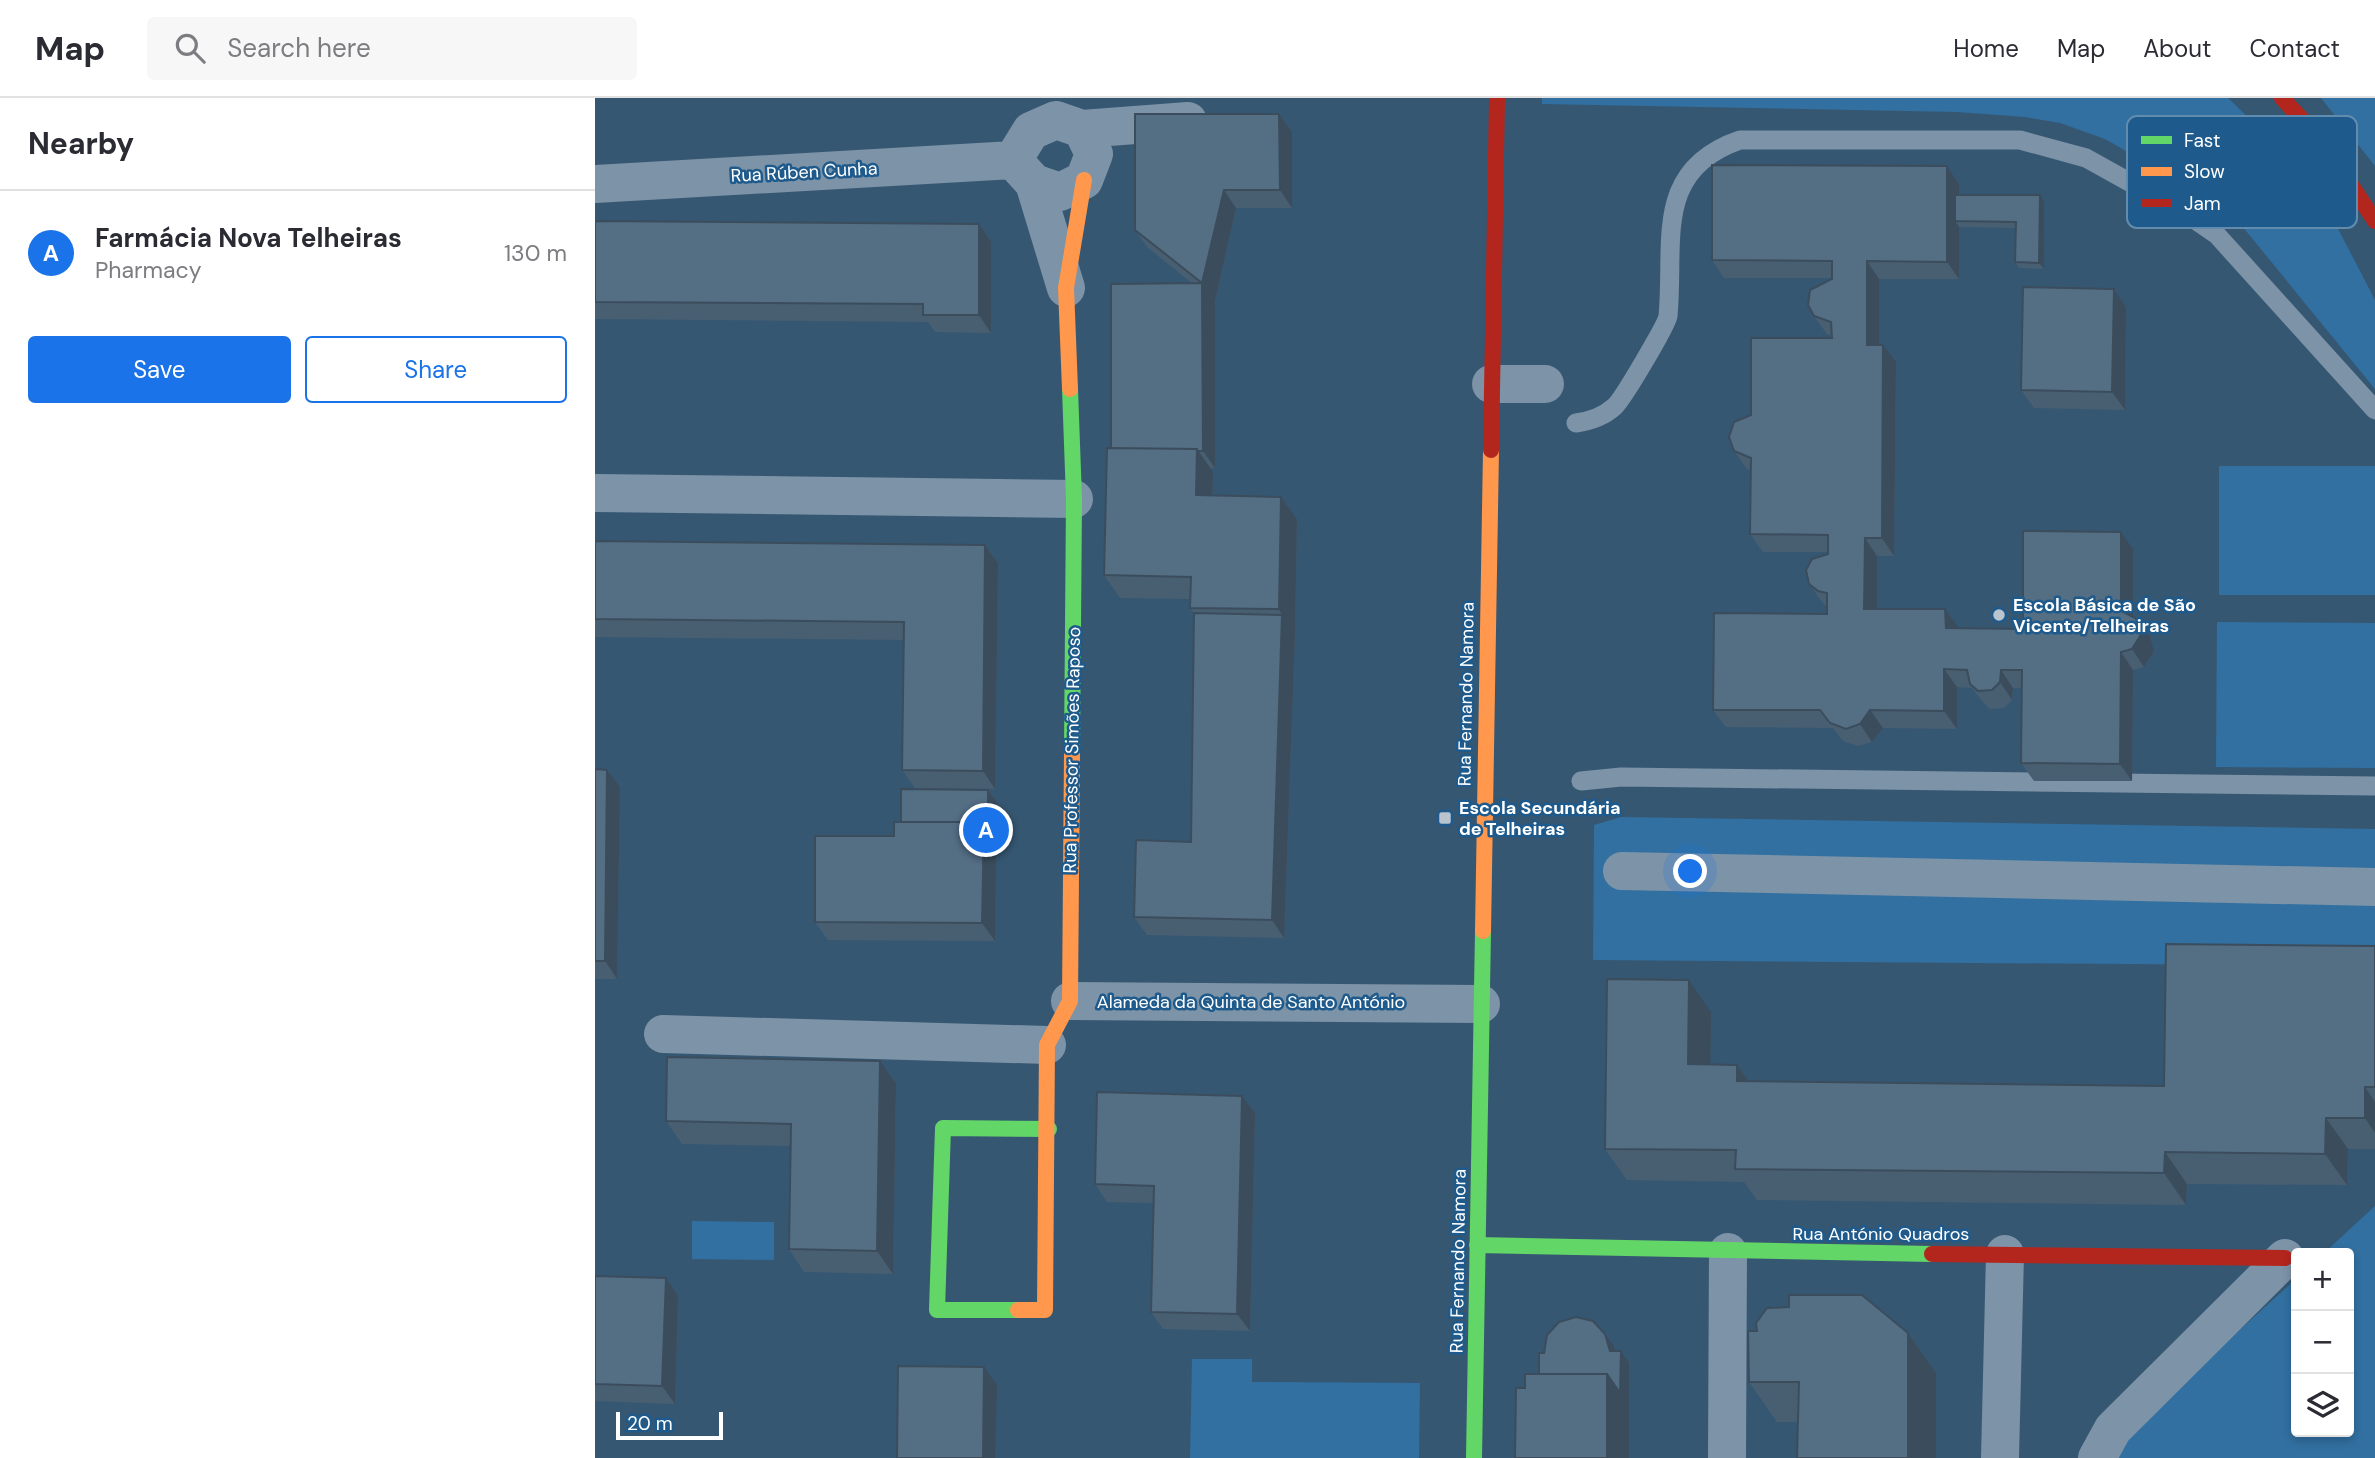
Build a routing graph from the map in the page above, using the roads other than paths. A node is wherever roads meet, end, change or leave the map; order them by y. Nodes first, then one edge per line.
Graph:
1 (1497, 98) edge
2 (2282, 98) edge
3 (2299, 116) edge
4 (1224, 119) edge
5 (1082, 129) junction
6 (1023, 171) junction
7 (1084, 180) junction
8 (2127, 180) edge
9 (595, 184) edge
10 (2357, 194) edge
11 (2375, 221) edge
12 (2207, 228) edge
13 (1066, 288) junction
14 (1491, 384) junction
15 (1545, 384) dead end
16 (2375, 410) edge
17 (1576, 423) dead end
18 (595, 493) edge
19 (1075, 499) junction
20 (1581, 781) dead end
21 (2375, 786) edge
22 (1622, 871) dead end
23 (2375, 887) edge
24 (1070, 1000) junction
25 (1481, 1004) junction
26 (663, 1034) dead end
27 (1047, 1045) junction
28 (1049, 1129) junction
29 (1477, 1245) junction
30 (1728, 1252) junction
31 (2005, 1254) junction
32 (2285, 1258) joint
33 (1474, 1458) edge
34 (1727, 1458) edge
35 (2000, 1458) edge
36 (2098, 1458) edge

1 - 14 main road, Rua Fernando Namora
2 - 3 main road
4 - 5 street
5 - 6 street
5 - 7 street, Rua Professor Simões Raposo
6 - 7 street
6 - 9 street, Rua Rúben Cunha
6 - 13 street, Rua Professor Simões Raposo
7 - 13 main road, Rua Professor Simões Raposo
8 - 17 lane
10 - 11 main road
12 - 16 lane
13 - 19 main road, Rua Professor Simões Raposo
14 - 15 street
14 - 25 main road, Rua Fernando Namora
18 - 19 street
19 - 24 main road, Rua Professor Simões Raposo
20 - 21 lane
22 - 23 street
24 - 25 street, Alameda da Quinta de Santo António
24 - 27 main road
25 - 29 main road, Rua Fernando Namora
26 - 27 street
27 - 28 main road
28 - 28 main road
29 - 30 main road, Rua António Quadros
29 - 33 main road, Rua Fernando Namora
30 - 31 main road, Rua António Quadros
30 - 34 street
31 - 32 main road, Rua António Quadros
31 - 35 street
32 - 36 street

